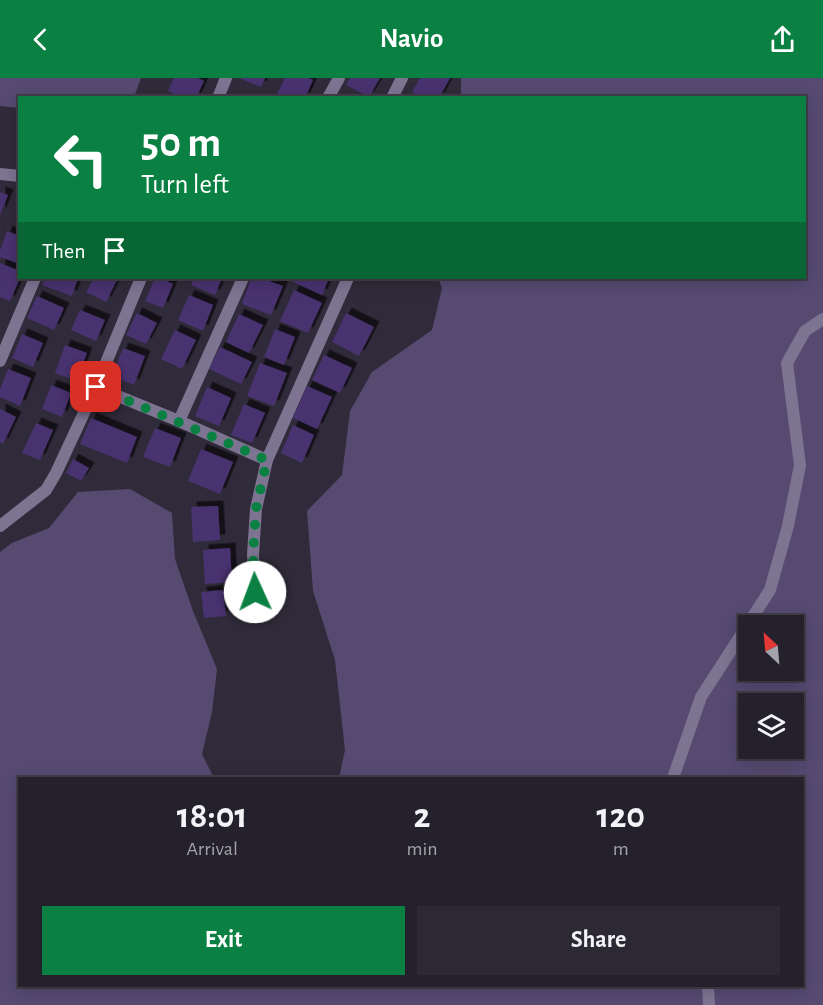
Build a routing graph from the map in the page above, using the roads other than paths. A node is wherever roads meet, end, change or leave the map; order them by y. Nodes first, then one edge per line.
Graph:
1 (226, 78) edge
2 (339, 78) edge
3 (402, 78) edge
4 (219, 96) edge
5 (329, 96) edge
6 (393, 96) edge
7 (0, 174) edge
8 (18, 176) edge
9 (35, 279) edge
10 (141, 279) edge
11 (243, 279) edge
12 (348, 279) edge
13 (823, 319) edge
14 (0, 361) edge
15 (96, 387) junction
16 (179, 422) junction
17 (267, 460) junction
18 (0, 526) edge
19 (255, 592) dead end
20 (673, 777) edge
21 (708, 987) edge
22 (709, 1005) edge

1 - 4 street
2 - 5 street
3 - 6 street
7 - 8 street
9 - 14 street
10 - 15 street
11 - 16 street
12 - 17 street
13 - 20 street
15 - 16 street
15 - 18 street
16 - 17 street
17 - 19 street
21 - 22 street

